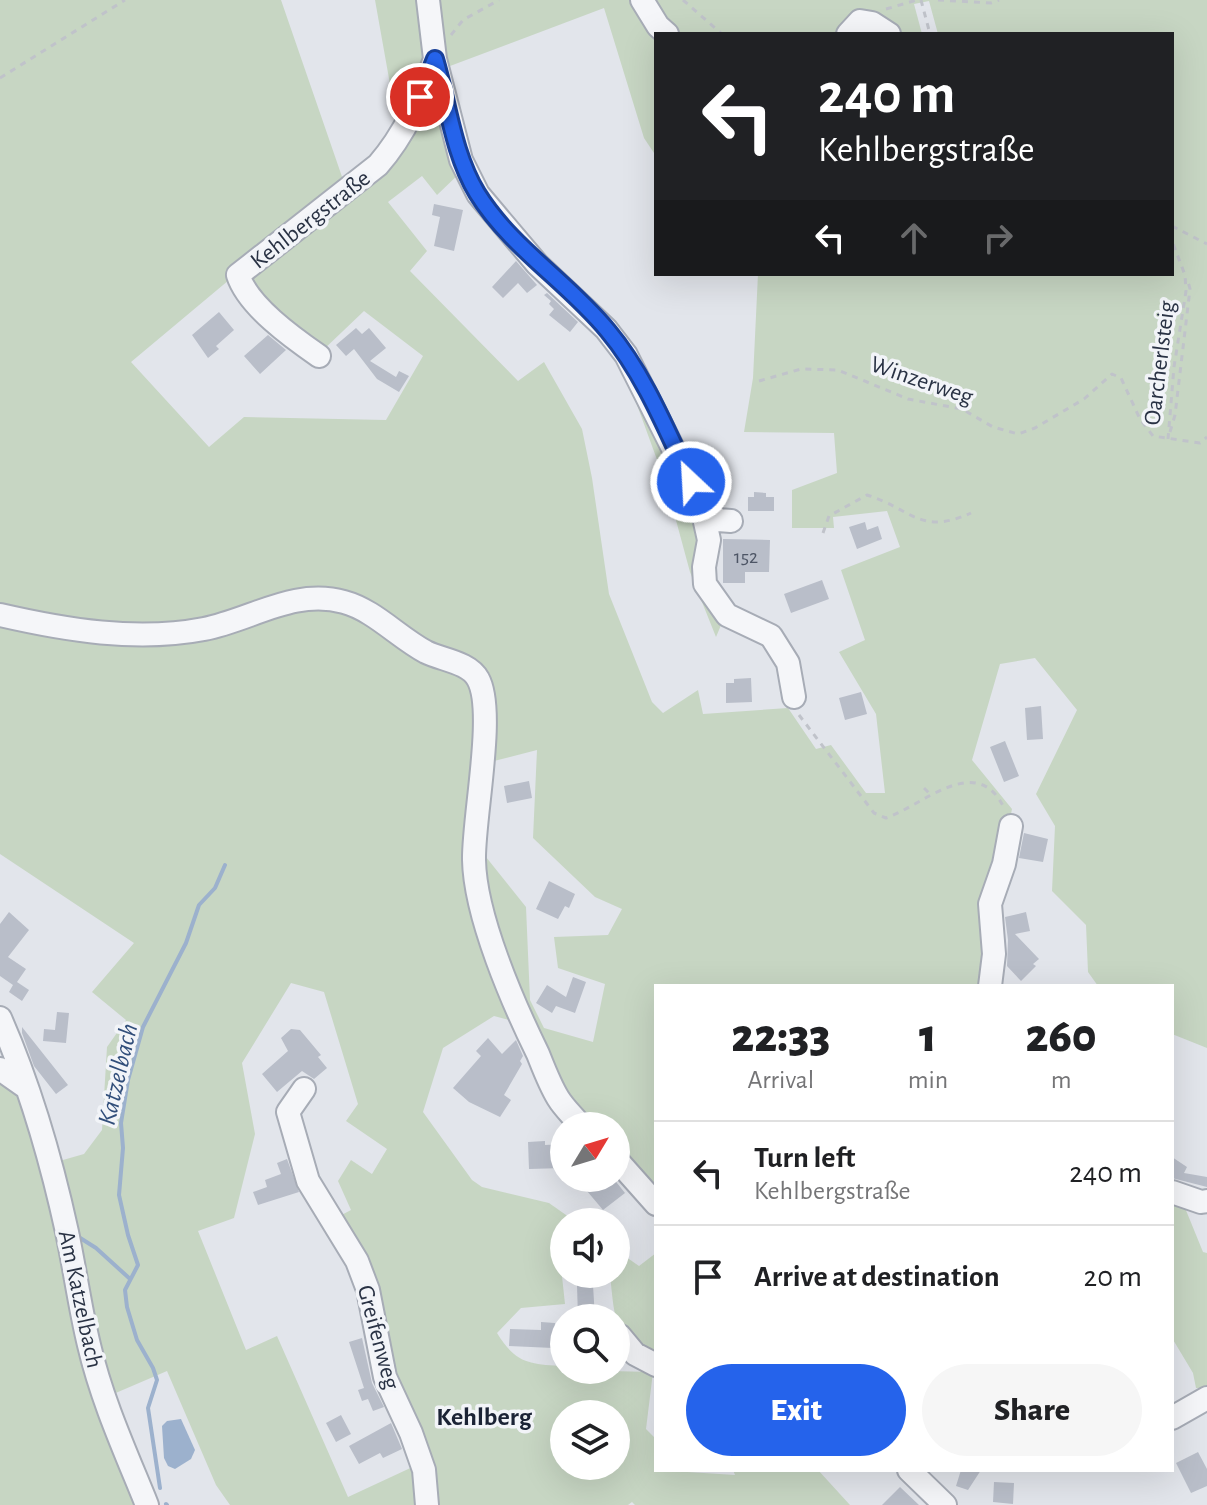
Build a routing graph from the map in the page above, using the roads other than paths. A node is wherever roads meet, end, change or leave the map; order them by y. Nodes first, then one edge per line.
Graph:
1 (428, 0) edge
2 (642, 0) edge
3 (854, 28) edge
4 (663, 31) edge
5 (886, 32) edge
6 (435, 59) junction
7 (319, 356) dead end
8 (701, 504) junction
9 (731, 521) dead end
10 (0, 615) edge
11 (794, 697) road end
12 (1011, 826) road end
13 (990, 984) edge
14 (0, 1018) edge
15 (0, 1069) edge
16 (27, 1088) junction
17 (304, 1089) dead end
18 (570, 1112) edge
19 (630, 1175) edge
20 (1174, 1193) edge
21 (1207, 1201) edge
22 (654, 1202) edge
23 (630, 1348) edge
24 (654, 1364) edge
25 (1207, 1398) edge
26 (1174, 1417) edge
27 (911, 1472) edge
28 (147, 1505) edge
29 (427, 1505) edge
30 (945, 1505) edge

1 - 6 street, Kehlbergstraße
2 - 4 street
3 - 5 street
6 - 7 street, Kehlbergstraße
6 - 8 street, Kehlbergstraße
8 - 9 street
8 - 11 street, Kehlbergstraße
10 - 18 street
12 - 13 street
14 - 16 street, Am Katzelbach
15 - 16 street
16 - 28 street, Am Katzelbach
17 - 29 street, Greifenweg
19 - 22 street
20 - 21 street
23 - 24 street
25 - 26 street
27 - 30 street

